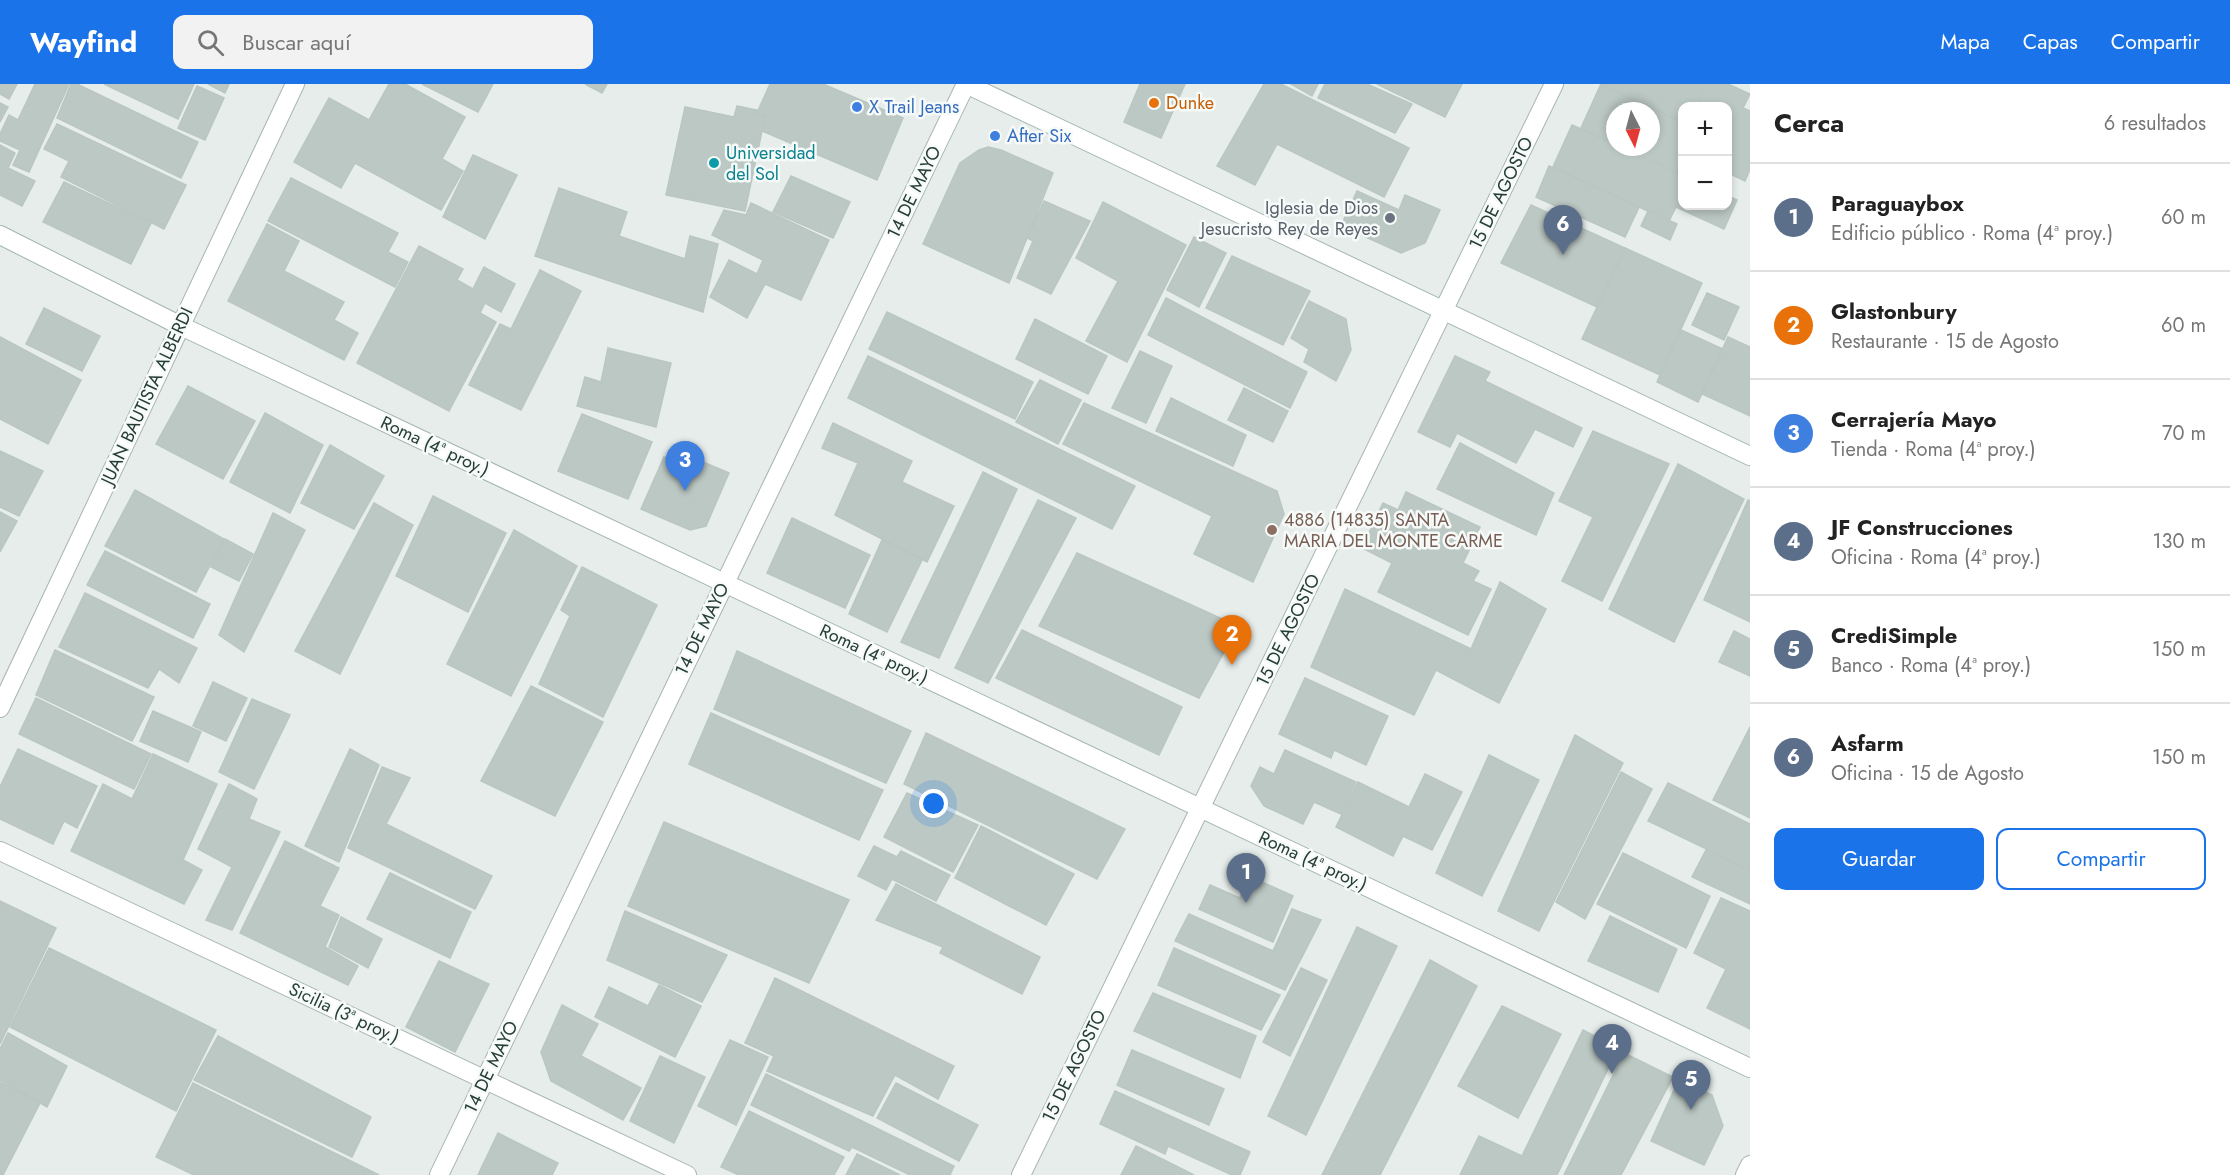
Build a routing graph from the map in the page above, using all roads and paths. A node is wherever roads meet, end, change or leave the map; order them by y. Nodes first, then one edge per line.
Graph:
1 (295, 84) edge
2 (966, 84) edge
3 (1554, 84) edge
4 (0, 235) edge
5 (1444, 310) junction
6 (180, 326) junction
7 (1750, 456) edge
8 (724, 584) junction
9 (0, 708) edge
10 (1201, 808) junction
11 (0, 851) edge
12 (1750, 1068) edge
13 (485, 1080) junction
14 (1750, 1166) edge
15 (439, 1175) edge
16 (687, 1175) edge
17 (1021, 1175) edge
18 (1745, 1175) edge

1 - 6 street, JUAN BAUTISTA ALBERDI
2 - 5 street
2 - 8 street, 14 DE MAYO
3 - 5 street, 15 DE AGOSTO
4 - 6 street, Roma (4ª proy.)
5 - 7 street
5 - 10 street, 15 DE AGOSTO
6 - 8 street, Roma (4ª proy.)
6 - 9 street, JUAN BAUTISTA ALBERDI
8 - 10 street, Roma (4ª proy.)
8 - 13 street, 14 DE MAYO
10 - 12 street, Roma (4ª proy.)
10 - 17 street, 15 DE AGOSTO
11 - 13 street, Sicilia (3ª proy.)
13 - 15 street, 14 DE MAYO
13 - 16 street, Sicilia (3ª proy.)
14 - 18 street

